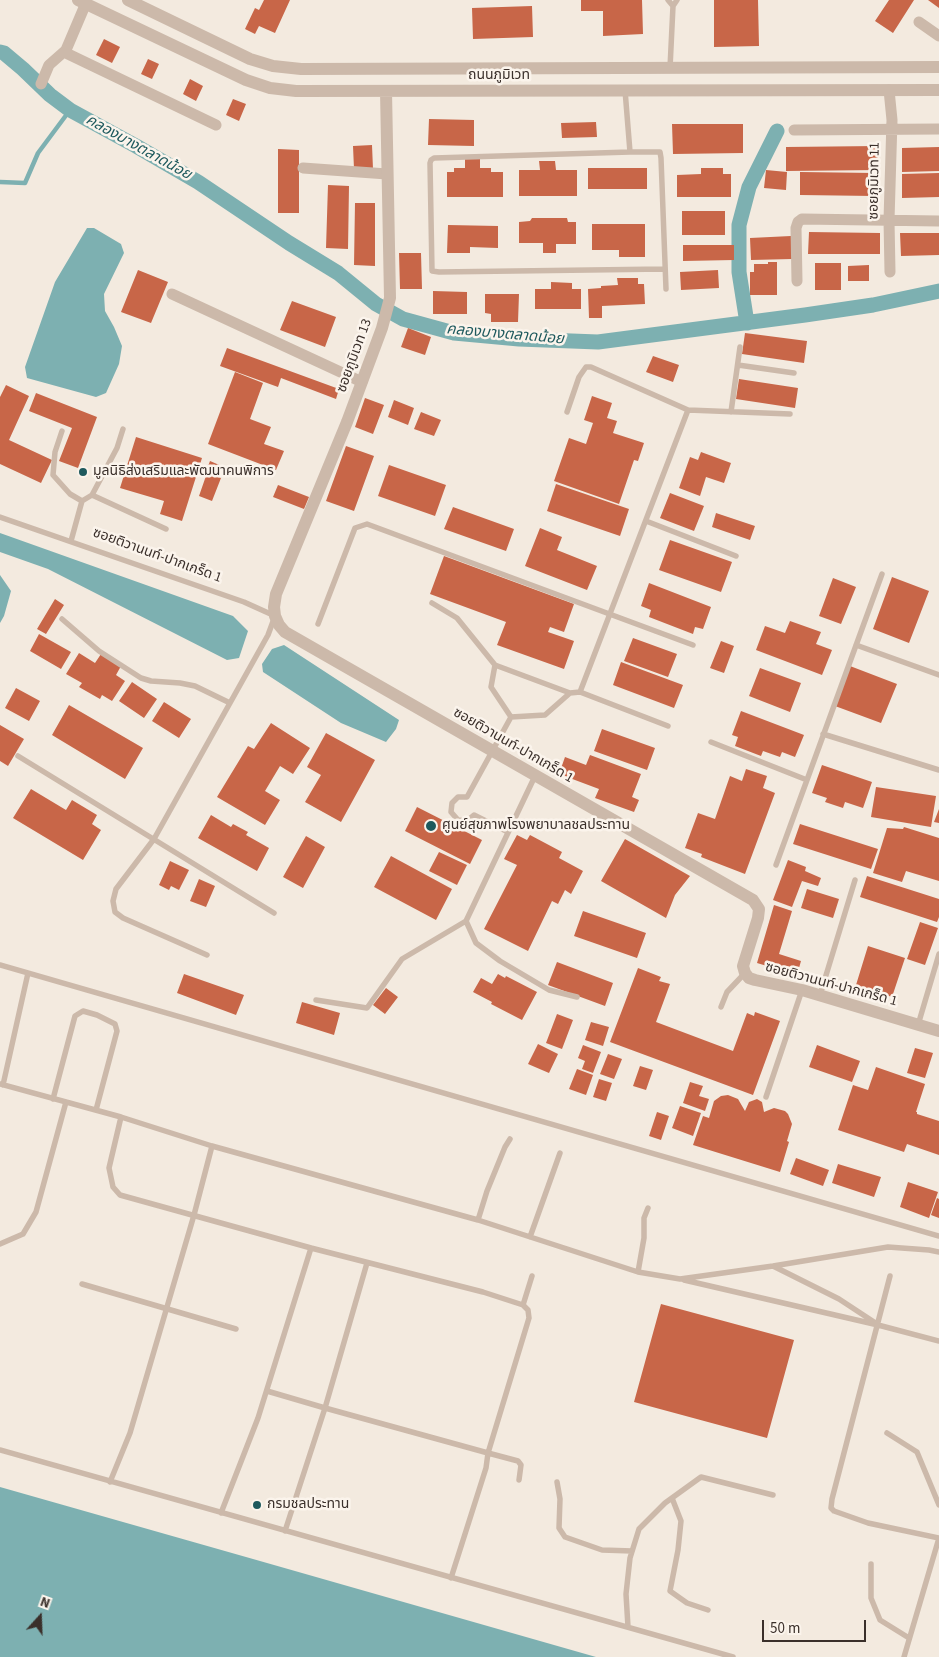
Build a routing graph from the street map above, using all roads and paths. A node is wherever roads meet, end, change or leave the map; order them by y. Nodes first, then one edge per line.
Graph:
1 (128, 0) edge
2 (668, 0) edge
3 (677, 0) edge
4 (82, 2) edge
5 (673, 6) junction
6 (919, 22) dead end
7 (939, 36) edge
8 (66, 50) junction
9 (939, 67) edge
10 (670, 68) junction
11 (41, 84) dead end
12 (625, 90) junction
13 (889, 90) junction
14 (939, 90) edge
15 (386, 91) junction
16 (216, 124) dead end
17 (892, 129) junction
18 (939, 129) edge
19 (794, 130) dead end
20 (630, 152) junction
21 (303, 168) dead end
22 (387, 174) junction
23 (889, 220) junction
24 (939, 221) edge
25 (665, 269) junction
26 (890, 272) dead end
27 (797, 281) dead end
28 (666, 289) dead end
29 (172, 294) dead end
30 (740, 347) dead end
31 (738, 365) junction
32 (794, 373) dead end
33 (362, 382) junction
34 (688, 410) junction
35 (567, 412) dead end
36 (731, 412) junction
37 (790, 414) dead end
38 (123, 429) dead end
39 (62, 431) dead end
40 (92, 495) junction
41 (82, 501) junction
42 (0, 517) edge
43 (646, 521) junction
44 (166, 529) dead end
45 (71, 541) junction
46 (736, 556) dead end
47 (882, 574) dead end
48 (432, 604) dead end
49 (610, 614) junction
50 (275, 616) junction
51 (62, 619) dead end
52 (318, 624) dead end
53 (693, 645) dead end
54 (856, 645) junction
55 (495, 665) junction
56 (939, 675) edge
57 (580, 692) junction
58 (570, 693) junction
59 (230, 702) junction
60 (511, 716) junction
61 (668, 726) dead end
62 (823, 734) junction
63 (710, 742) dead end
64 (492, 750) junction
65 (18, 756) dead end
66 (939, 770) edge
67 (535, 776) junction
68 (807, 780) junction
69 (508, 832) junction
70 (154, 839) junction
71 (776, 865) dead end
72 (855, 880) dead end
73 (274, 913) dead end
74 (466, 921) junction
75 (939, 954) edge
76 (207, 955) dead end
77 (0, 964) edge
78 (28, 973) junction
79 (745, 973) junction
80 (802, 990) junction
81 (820, 996) junction
82 (577, 998) dead end
83 (316, 1000) dead end
84 (721, 1007) dead end
85 (918, 1025) junction
86 (939, 1031) edge
87 (2, 1084) edge
88 (766, 1097) dead end
89 (53, 1099) junction
90 (66, 1102) junction
91 (96, 1110) junction
92 (121, 1117) junction
93 (510, 1139) dead end
94 (212, 1146) junction
95 (560, 1153) dead end
96 (648, 1208) dead end
97 (194, 1215) junction
98 (478, 1220) junction
99 (939, 1236) edge
100 (530, 1237) junction
101 (0, 1244) edge
102 (311, 1248) junction
103 (939, 1252) edge
104 (367, 1263) junction
105 (773, 1266) junction
106 (638, 1272) junction
107 (532, 1276) dead end
108 (890, 1276) dead end
109 (680, 1279) junction
110 (82, 1284) dead end
111 (523, 1306) junction
112 (166, 1308) junction
113 (878, 1324) junction
114 (236, 1329) dead end
115 (939, 1342) edge
116 (267, 1391) junction
117 (325, 1408) junction
118 (887, 1433) dead end
119 (0, 1450) edge
120 (488, 1453) junction
121 (520, 1480) dead end
122 (110, 1482) junction
123 (557, 1482) dead end
124 (773, 1495) dead end
125 (672, 1498) junction
126 (939, 1505) edge
127 (222, 1513) junction
128 (285, 1531) junction
129 (632, 1551) junction
130 (871, 1564) dead end
131 (451, 1578) junction
132 (708, 1610) dead end
133 (628, 1627) junction
134 (909, 1638) junction
135 (733, 1657) edge
136 (904, 1657) edge

1 - 10 street, ถนนภูมิเวท
2 - 5 lane
3 - 5 lane
4 - 8 street
4 - 15 street, ถนนภูมิเวท
5 - 10 lane
6 - 7 street
8 - 11 street
8 - 16 street
9 - 10 street, ถนนภูมิเวท
12 - 13 street, ถนนภูมิเวท
12 - 15 street, ถนนภูมิเวท
12 - 20 lane
13 - 14 street, ถนนภูมิเวท
13 - 17 street, ซอยภูมิเวท 11
15 - 22 street, ซอยภูมิเวท 13
17 - 18 street
17 - 19 street
17 - 23 street, ซอยภูมิเวท 11
20 - 25 lane
20 - 25 lane
21 - 22 street
22 - 33 street, ซอยภูมิเวท 13
23 - 24 street
23 - 26 street, ซอยภูมิเวท 11
23 - 27 street
25 - 28 lane
29 - 33 street
30 - 31 lane
31 - 32 lane
31 - 36 lane
33 - 50 street, ซอยภูมิเวท 13
34 - 35 lane
34 - 36 lane
34 - 43 lane
36 - 37 lane
38 - 40 lane
39 - 41 lane
40 - 41 lane
40 - 44 lane
41 - 45 lane
42 - 45 lane, ซอยติวานนท์-ปากเกร็ด 1
43 - 46 lane
43 - 49 lane
45 - 50 lane, ซอยติวานนท์-ปากเกร็ด 1
47 - 54 lane
48 - 55 lane
49 - 52 lane
49 - 53 lane
49 - 57 lane
50 - 59 lane
50 - 64 street, ซอยติวานนท์-ปากเกร็ด 1
51 - 59 lane
54 - 56 lane
54 - 62 lane
55 - 58 lane
55 - 60 lane
57 - 58 lane
57 - 61 lane
58 - 60 lane
59 - 70 lane
60 - 64 lane
62 - 66 lane
62 - 68 lane
63 - 68 lane
64 - 67 street, ซอยติวานนท์-ปากเกร็ด 1
64 - 69 lane
65 - 70 lane
67 - 69 lane
67 - 79 street, ซอยติวานนท์-ปากเกร็ด 1
68 - 71 lane
69 - 74 lane
70 - 73 lane
70 - 76 lane
72 - 81 lane
74 - 82 lane
74 - 83 lane
75 - 85 lane
77 - 78 lane
78 - 87 lane
78 - 99 lane
79 - 80 street, ซอยติวานนท์-ปากเกร็ด 1
79 - 84 lane
80 - 81 street, ซอยติวานนท์-ปากเกร็ด 1
80 - 88 lane
81 - 85 street, ซอยติวานนท์-ปากเกร็ด 1
85 - 86 street, ซอยติวานนท์-ปากเกร็ด 1
87 - 89 lane
89 - 90 lane
89 - 91 lane
90 - 91 lane
90 - 101 lane
91 - 92 lane
92 - 94 lane
92 - 97 lane
93 - 98 lane
94 - 97 lane
94 - 98 lane
95 - 100 lane
96 - 106 lane
97 - 102 lane
97 - 112 lane
98 - 100 lane
100 - 106 lane
102 - 104 lane
102 - 116 lane
103 - 105 lane
104 - 111 lane
104 - 117 lane
105 - 109 lane
105 - 113 lane
106 - 109 lane
107 - 111 lane
108 - 113 lane
109 - 113 lane
110 - 112 lane
111 - 120 lane
112 - 114 lane
112 - 122 lane
113 - 115 lane
113 - 134 lane
116 - 117 lane
116 - 127 lane
117 - 120 lane
117 - 128 lane
118 - 126 lane
119 - 122 lane
120 - 121 lane
120 - 131 lane
122 - 127 lane
123 - 129 lane
124 - 125 lane
125 - 129 lane
125 - 132 lane
127 - 128 lane
128 - 131 lane
129 - 133 lane
130 - 134 lane
131 - 133 lane
133 - 135 lane
134 - 136 lane

